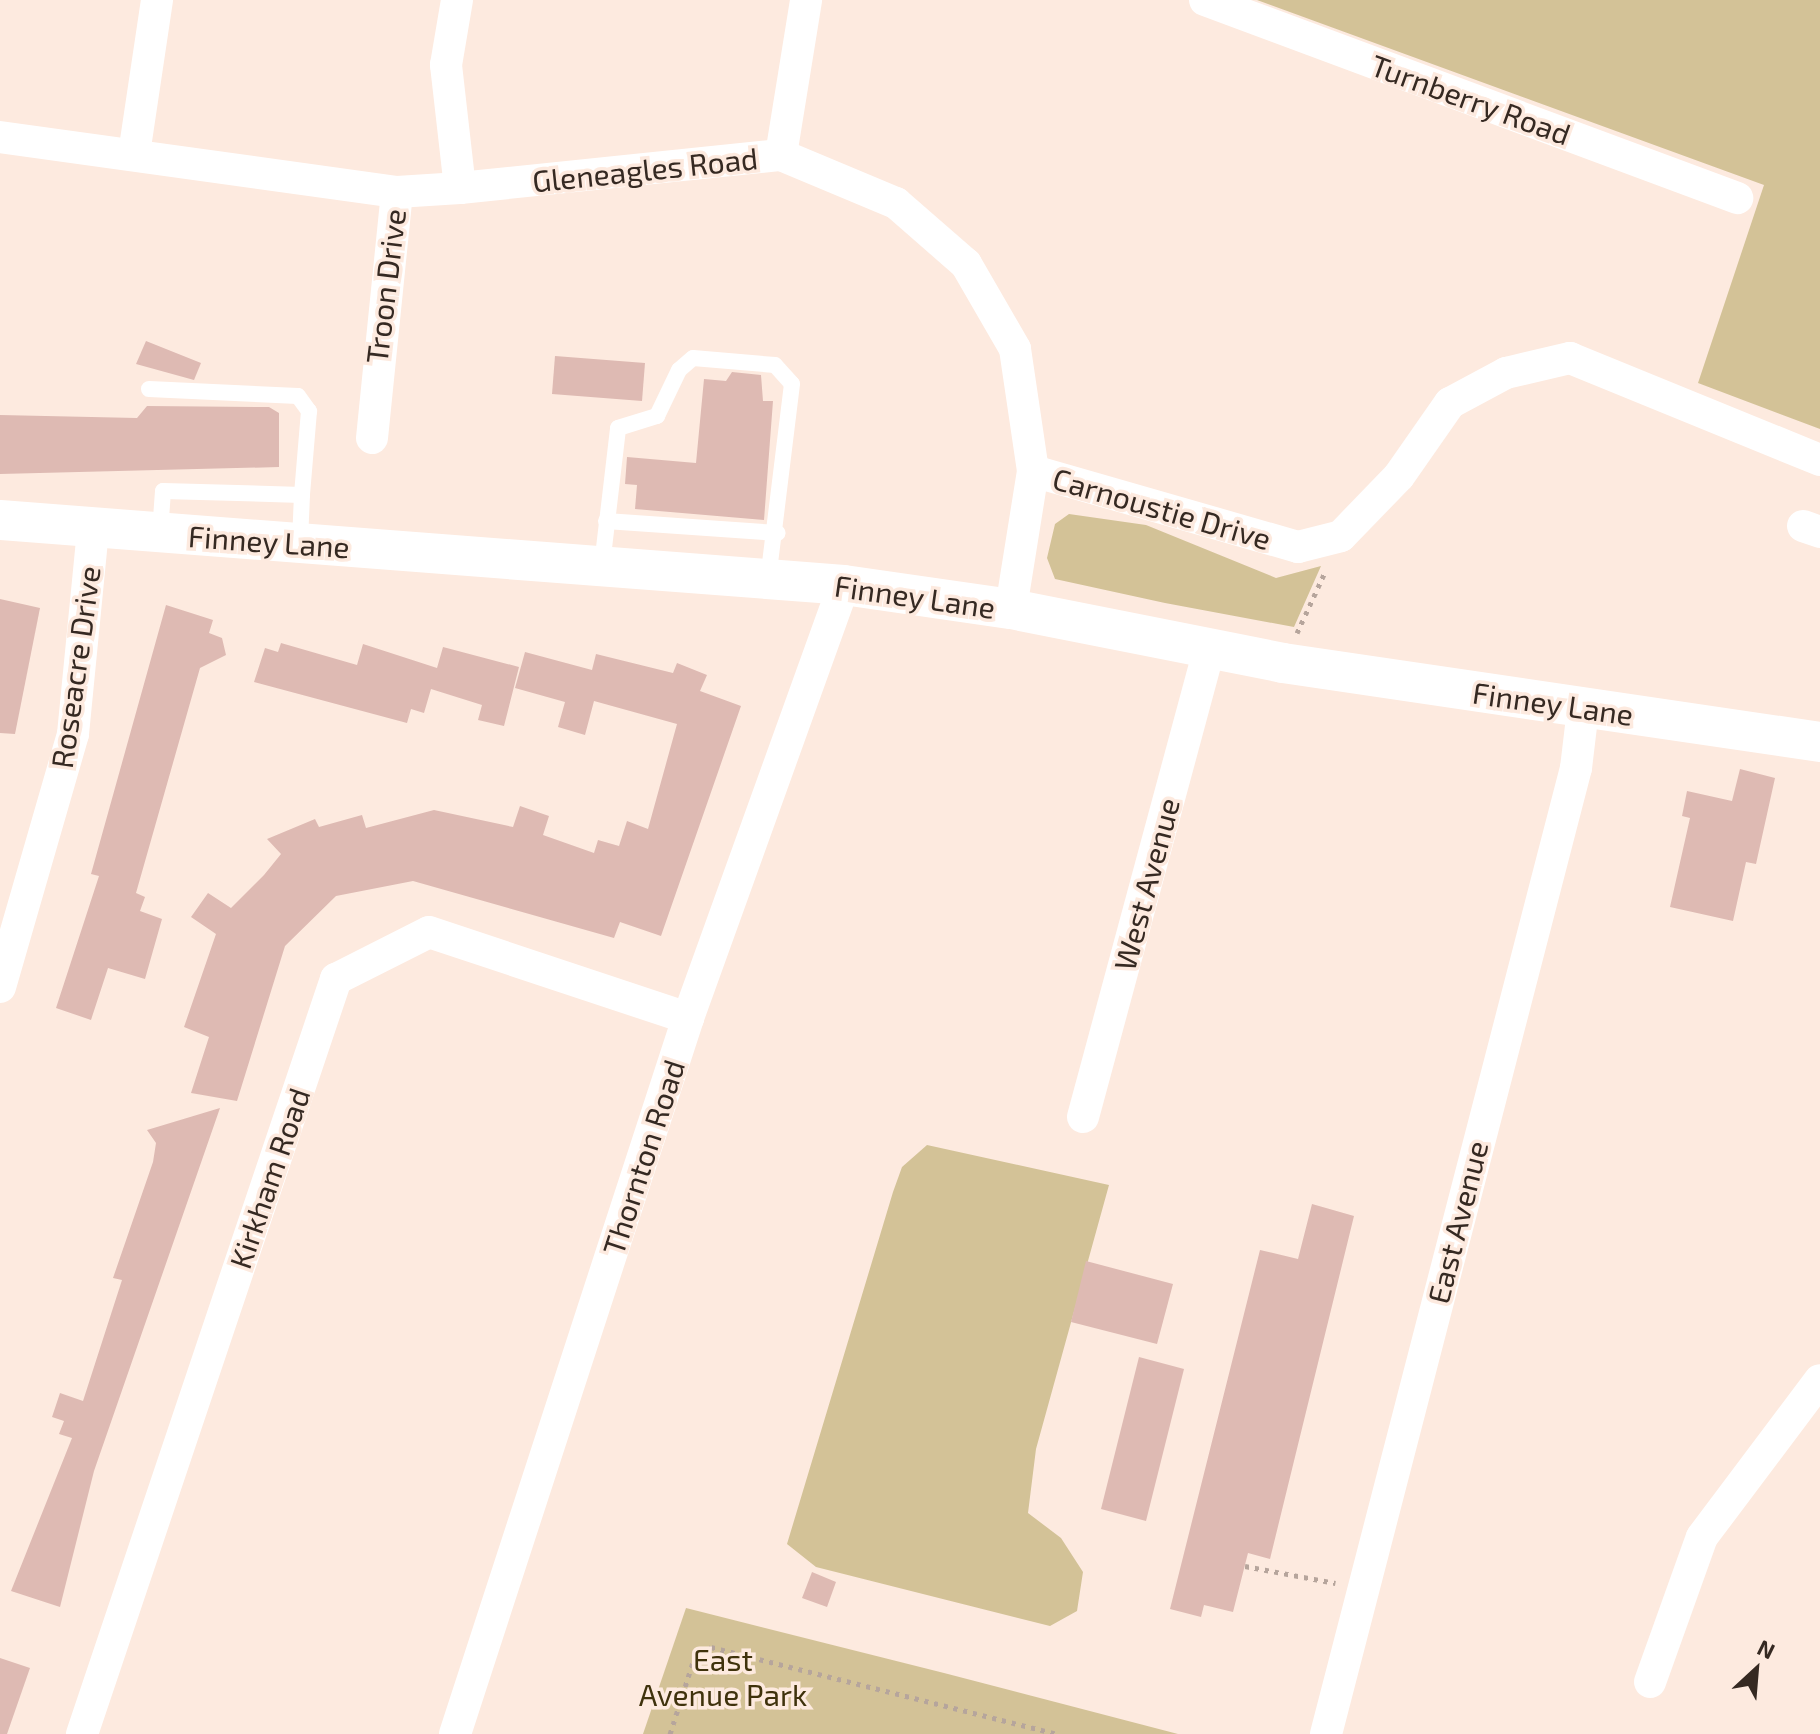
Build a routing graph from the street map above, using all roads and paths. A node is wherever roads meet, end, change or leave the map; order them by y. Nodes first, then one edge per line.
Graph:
1 (157, 0) edge
2 (457, 0) edge
3 (806, 0) edge
4 (1205, 0) edge
5 (0, 137) edge
6 (134, 154) junction
7 (781, 155) junction
8 (460, 188) junction
9 (397, 192) junction
10 (1737, 198) dead end
11 (149, 389) dead end
12 (372, 438) dead end
13 (1820, 460) edge
14 (1033, 471) junction
15 (302, 495) junction
16 (0, 520) edge
17 (606, 521) junction
18 (93, 530) junction
19 (160, 533) junction
20 (778, 533) junction
21 (1341, 536) junction
22 (300, 541) junction
23 (602, 567) junction
24 (768, 579) junction
25 (844, 585) junction
26 (1011, 609) junction
27 (1209, 651) junction
28 (1283, 663) junction
29 (1583, 709) junction
30 (1820, 742) edge
31 (0, 987) edge
32 (688, 1018) junction
33 (1083, 1117) dead end
34 (1820, 1380) edge
35 (1245, 1566) dead end
36 (1363, 1590) junction
37 (1650, 1682) dead end
38 (82, 1734) edge
39 (455, 1734) edge
40 (670, 1734) edge
41 (1057, 1734) edge
42 (1326, 1734) edge

1 - 6 street
2 - 8 street
3 - 7 street
4 - 10 street, Turnberry Road
5 - 6 street, Gleneagles Road
6 - 9 street, Gleneagles Road
7 - 8 street, Gleneagles Road
7 - 14 street, Gleneagles Road
8 - 9 street, Gleneagles Road
9 - 12 street, Troon Drive
11 - 15 lane
13 - 21 street
14 - 21 street, Carnoustie Drive
14 - 26 street, Gleneagles Road
15 - 19 lane
15 - 22 lane
16 - 18 street, Finney Lane
17 - 20 lane
17 - 20 lane
17 - 23 lane
18 - 19 street, Finney Lane
18 - 31 street, Roseacre Drive
19 - 22 street, Finney Lane
20 - 24 lane
21 - 28 path
22 - 23 street, Finney Lane
23 - 24 street, Finney Lane
24 - 25 street, Finney Lane
25 - 26 street, Finney Lane
25 - 32 street, Thornton Road
26 - 27 street, Finney Lane
27 - 28 street, Finney Lane
27 - 33 street, West Avenue
28 - 29 street, Finney Lane
29 - 30 street, Finney Lane
29 - 36 street, East Avenue
32 - 38 street, Kirkham Road
32 - 39 street, Thornton Road
34 - 37 street
35 - 36 path
36 - 42 street, East Avenue
40 - 41 path

